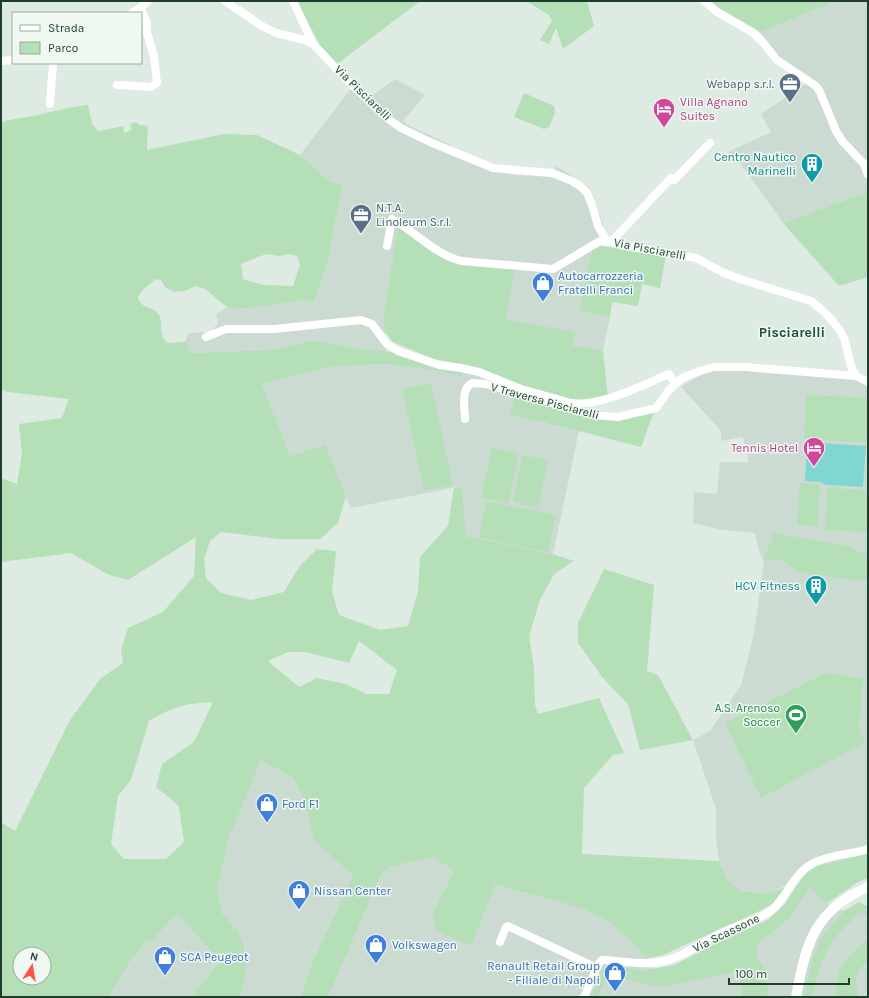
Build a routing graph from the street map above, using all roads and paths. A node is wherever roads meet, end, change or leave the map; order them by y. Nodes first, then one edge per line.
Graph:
1 (148, 1) edge
2 (225, 1) edge
3 (293, 1) edge
4 (704, 1) edge
5 (140, 8) junction
6 (134, 12) edge
7 (142, 12) edge
8 (142, 12) edge
9 (313, 44) junction
10 (12, 60) edge
11 (1, 61) edge
12 (53, 64) edge
13 (117, 85) dead end
14 (50, 104) dead end
15 (710, 143) dead end
16 (868, 175) edge
17 (611, 242) junction
18 (387, 246) dead end
19 (206, 337) dead end
20 (856, 376) junction
21 (868, 382) edge
22 (676, 383) junction
23 (465, 419) dead end
24 (868, 849) edge
25 (868, 887) edge
26 (500, 942) dead end
27 (597, 968) junction
28 (584, 997) edge
29 (796, 997) edge

1 - 5 street
2 - 9 street, Via Pisciarelli
3 - 9 street, Via Pisciarelli
4 - 16 street
5 - 6 street
5 - 8 street
7 - 13 street
9 - 17 street, Via Pisciarelli
10 - 11 street
12 - 14 street
15 - 17 street
17 - 18 street
17 - 20 street, Via Pisciarelli
19 - 22 street
20 - 21 street
20 - 22 street, V Traversa Pisciarelli
22 - 23 street, V Traversa Pisciarelli
24 - 27 street, Via Scassone
25 - 29 street
26 - 27 street
27 - 28 street

